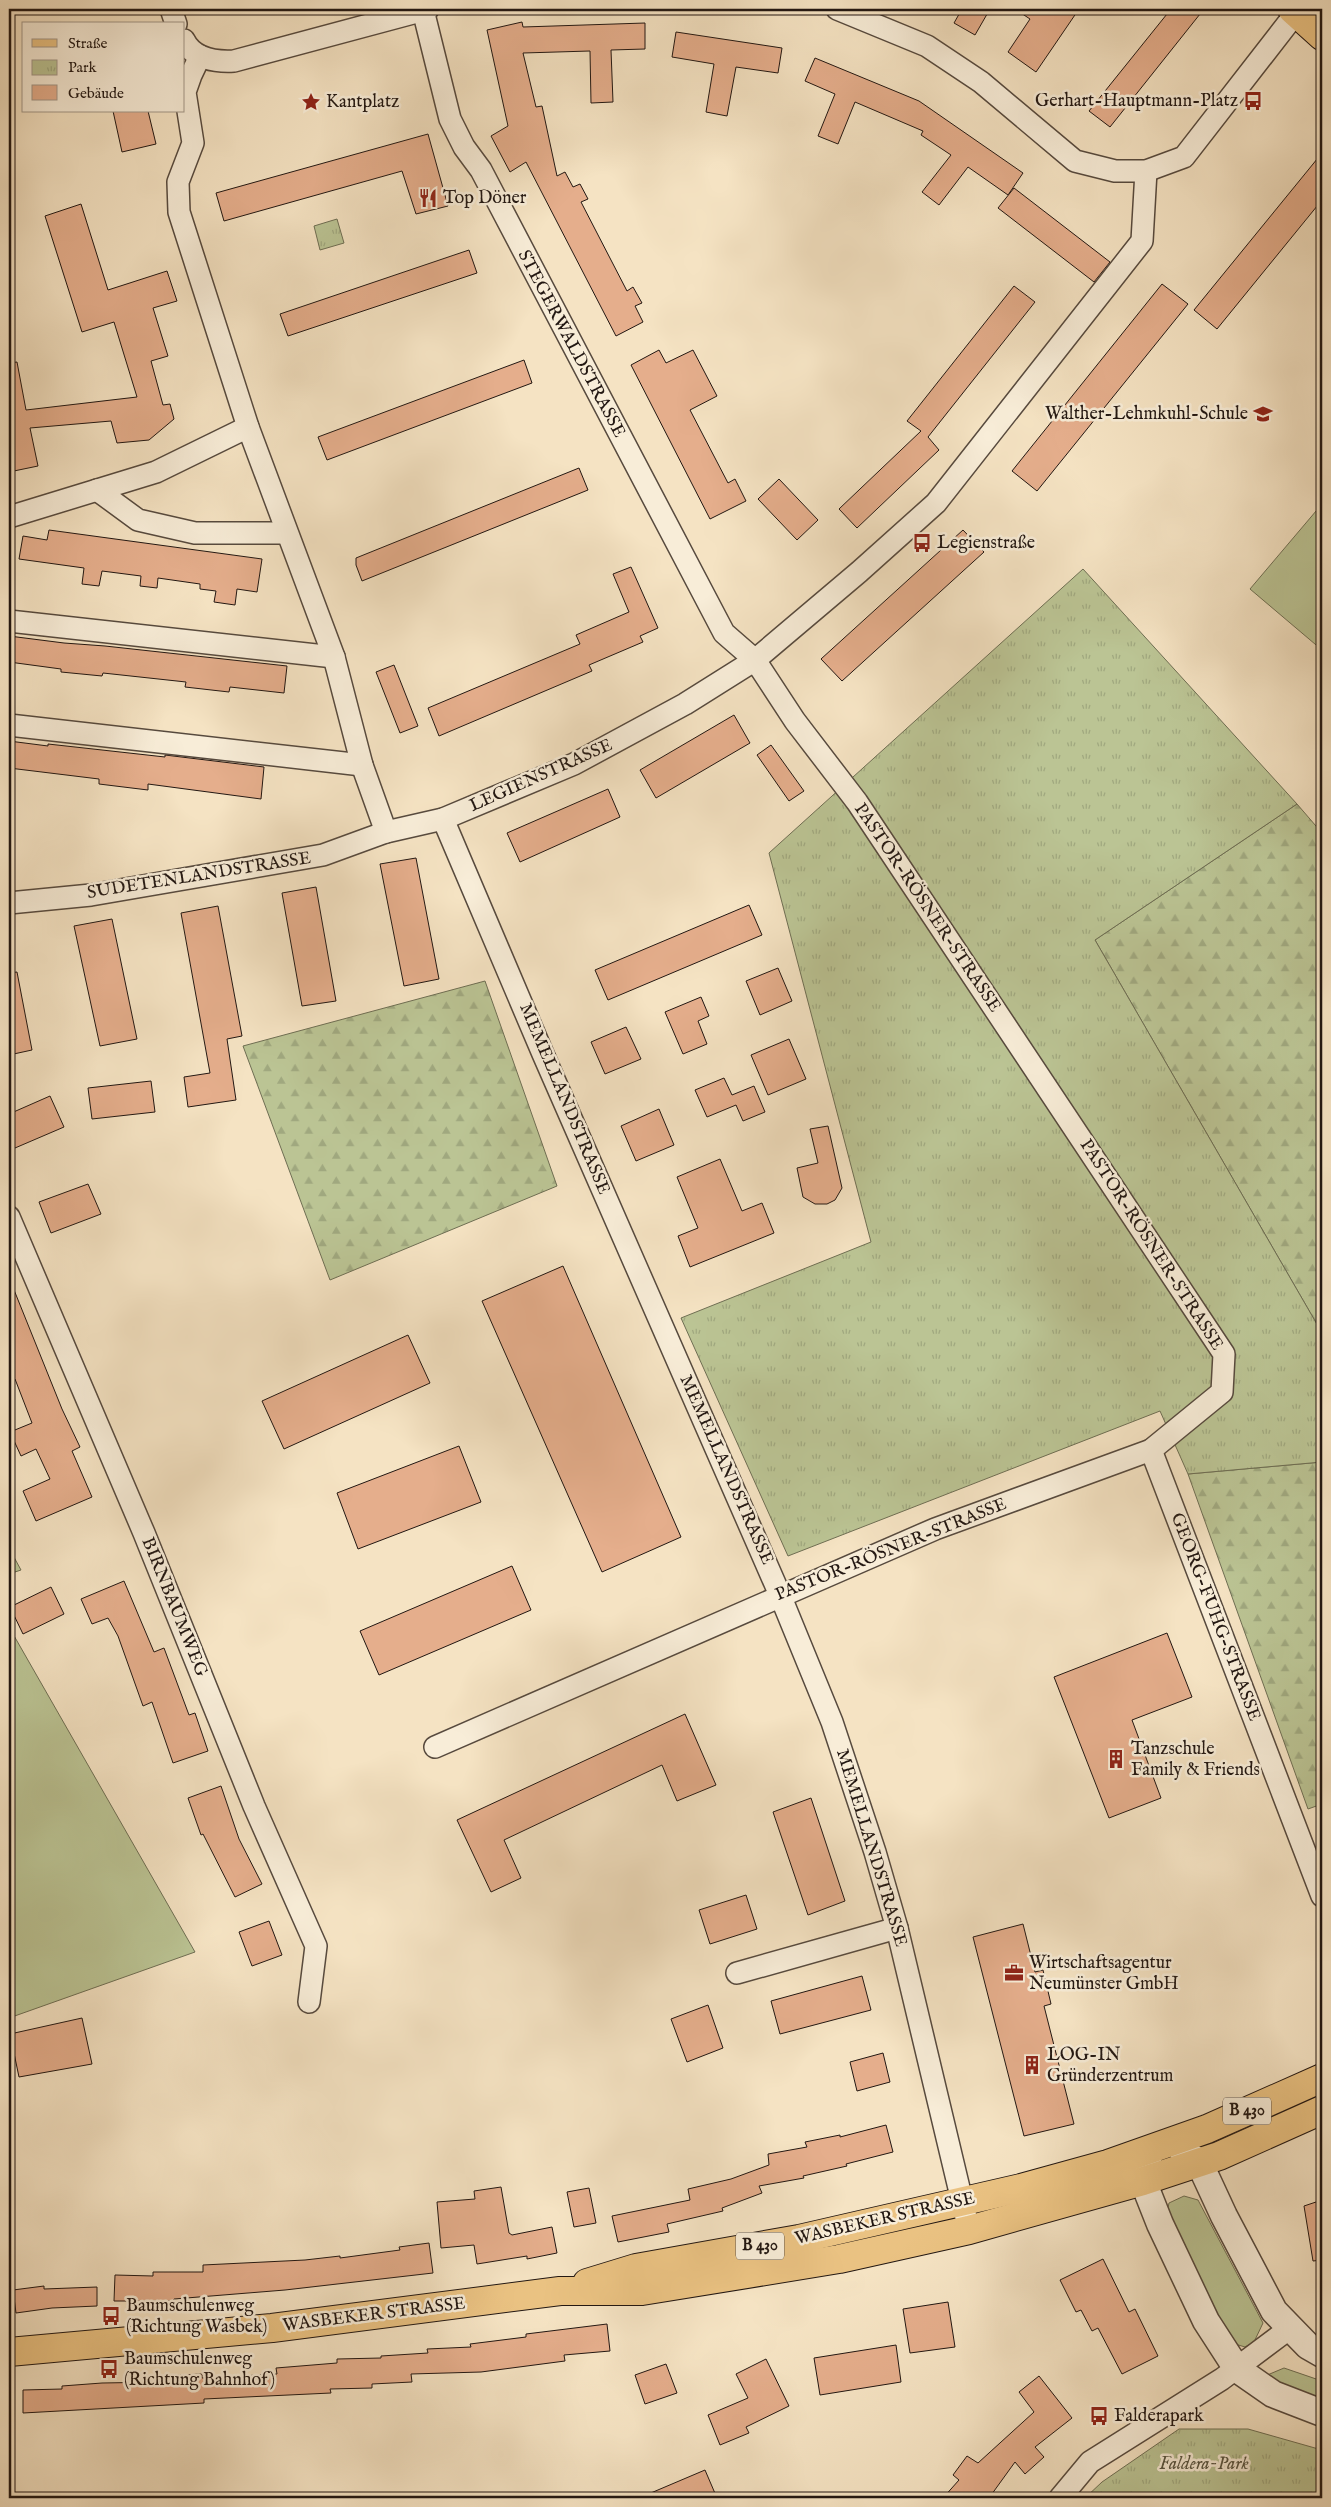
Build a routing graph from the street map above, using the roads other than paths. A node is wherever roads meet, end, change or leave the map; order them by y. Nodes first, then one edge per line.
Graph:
1 (171, 9) edge
2 (426, 9) edge
3 (837, 9) edge
4 (1296, 10) edge
5 (175, 22) edge
6 (1322, 36) edge
7 (185, 41) edge
8 (200, 56) junction
9 (1146, 171) junction
10 (248, 427) junction
11 (97, 490) junction
12 (9, 518) edge
13 (286, 533) junction
14 (9, 620) edge
15 (334, 657) junction
16 (755, 660) junction
17 (9, 724) edge
18 (362, 766) junction
19 (443, 819) junction
20 (386, 832) junction
21 (9, 903) edge
22 (9, 1217) edge
23 (1151, 1450) junction
24 (780, 1595) junction
25 (435, 1747) dead end
26 (1322, 1896) edge
27 (897, 1928) junction
28 (737, 1973) dead end
29 (309, 2002) dead end
30 (1322, 2078) edge
31 (1322, 2110) edge
32 (1160, 2146) junction
33 (1199, 2162) junction
34 (1143, 2181) junction
35 (961, 2202) junction
36 (969, 2230) junction
37 (560, 2291) junction
38 (1290, 2328) junction
39 (9, 2352) edge
40 (1322, 2354) edge
41 (1237, 2369) junction
42 (1322, 2413) edge
43 (1060, 2498) edge

1 - 5 street
2 - 8 street
2 - 16 street, STEGERWALDSTRASSE
3 - 9 street
4 - 6 main road
4 - 9 street
7 - 8 street
8 - 10 street
9 - 16 street, LEGIENSTRASSE
10 - 11 street
10 - 13 street
11 - 12 street
11 - 13 street
13 - 15 street
14 - 15 street
15 - 18 street
16 - 19 street, LEGIENSTRASSE
16 - 23 street, PASTOR-RÖSNER-STRASSE
17 - 18 street
18 - 20 street
19 - 20 street, SUDETENLANDSTRASSE
19 - 24 street, MEMELLANDSTRASSE
20 - 21 street, SUDETENLANDSTRASSE
22 - 29 street, BIRNBAUMWEG
23 - 24 street, PASTOR-RÖSNER-STRASSE
23 - 26 street, GEORG-FUHG-STRASSE
24 - 25 street, PASTOR-RÖSNER-STRASSE
24 - 27 street, MEMELLANDSTRASSE
27 - 28 street
27 - 35 street, MEMELLANDSTRASSE
30 - 32 main road, B 430
31 - 33 main road, B 430
32 - 33 street
32 - 34 street
32 - 35 main road, WASBEKER STRASSE / B 430
33 - 34 main road, B 430
33 - 38 street
34 - 36 main road, WASBEKER STRASSE / B 430
34 - 41 street
35 - 36 street, MEMELLANDSTRASSE
35 - 37 main road, WASBEKER STRASSE / B 430
36 - 37 main road, WASBEKER STRASSE / B 430
37 - 39 main road, WASBEKER STRASSE / B 430
38 - 40 street
38 - 41 street
41 - 42 street
41 - 43 street

